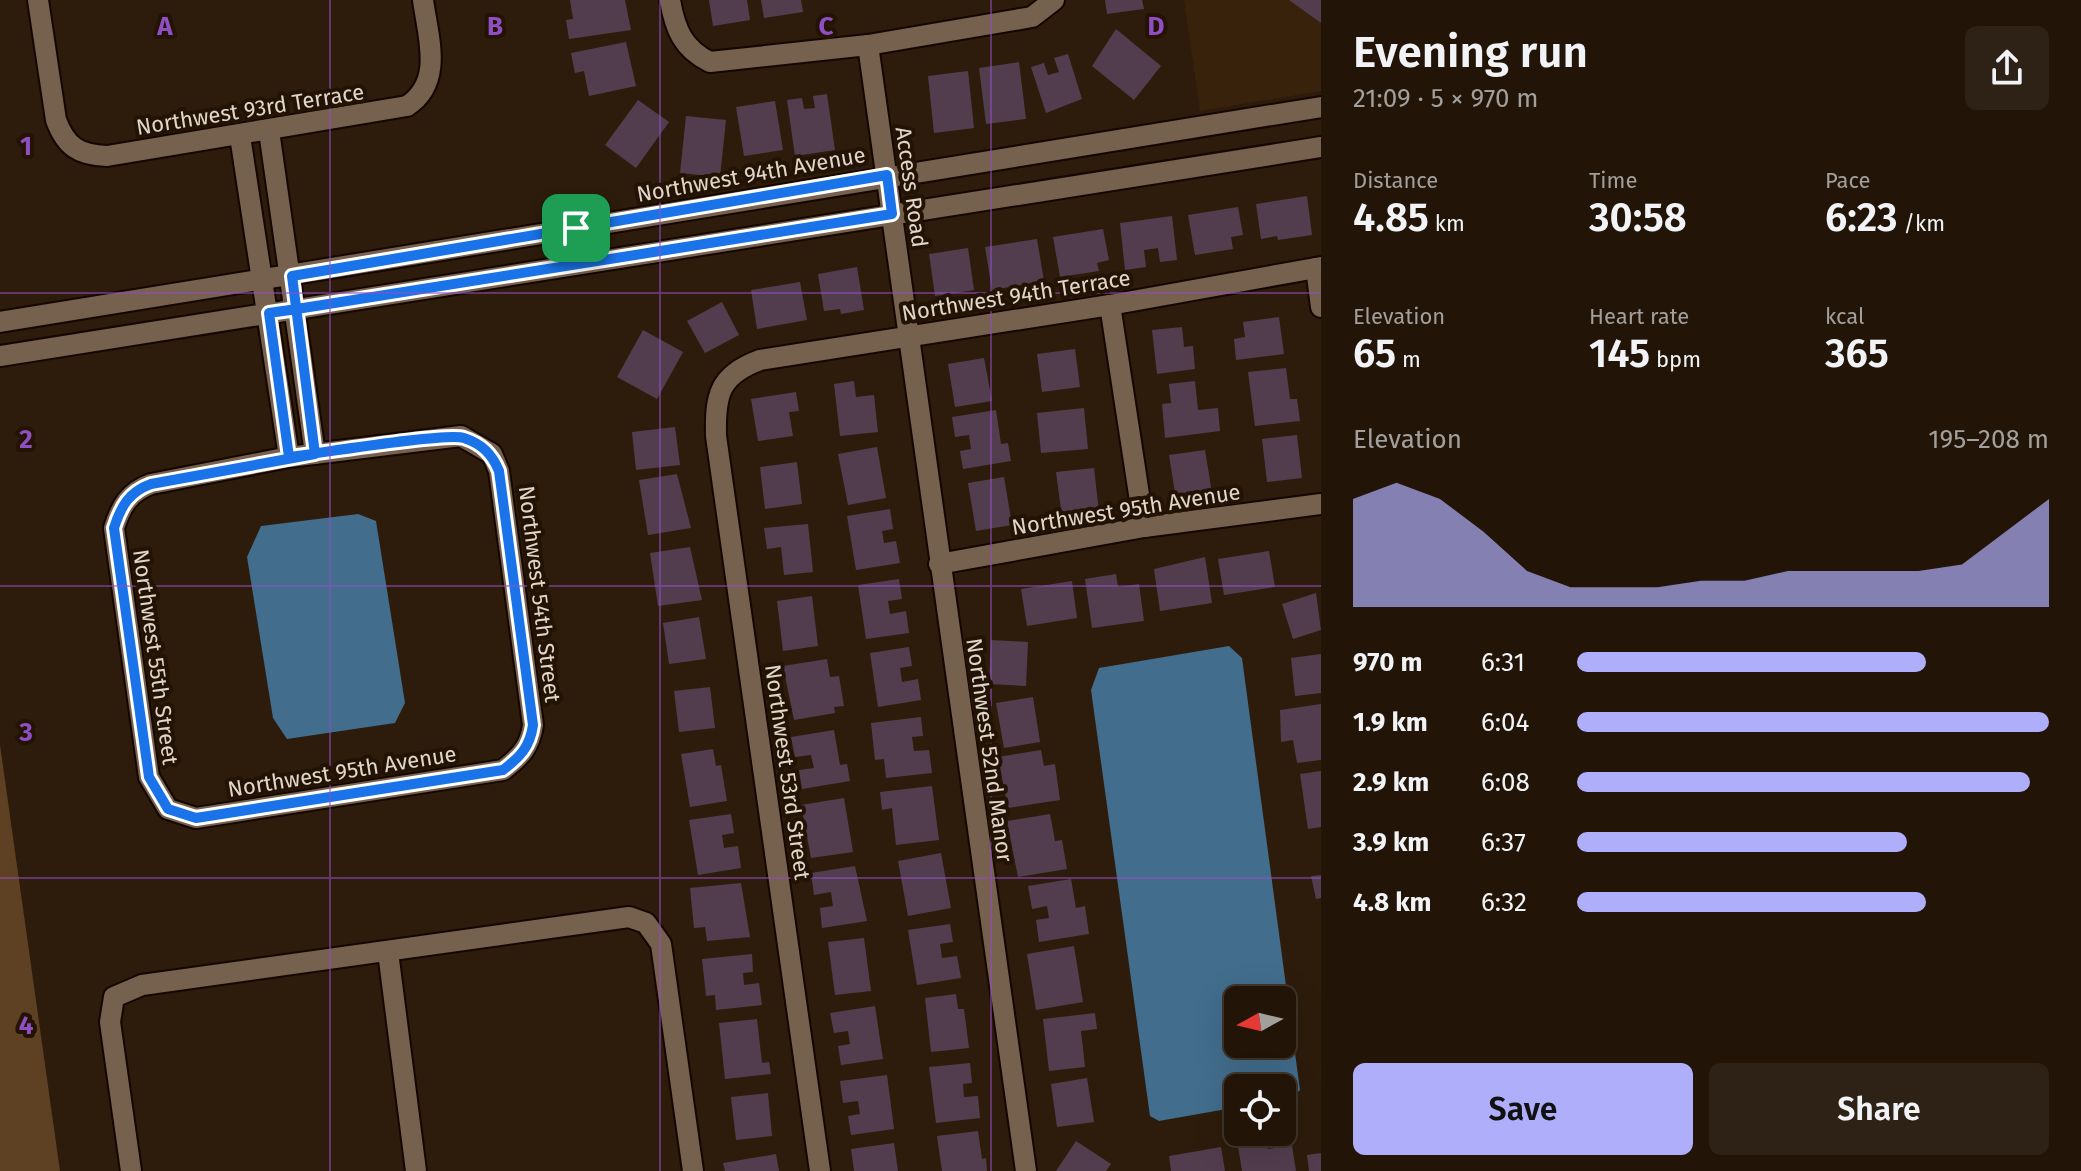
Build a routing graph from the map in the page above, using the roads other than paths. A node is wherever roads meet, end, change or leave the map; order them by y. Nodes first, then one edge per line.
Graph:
1 (38, 0) edge
2 (423, 0) edge
3 (670, 0) edge
4 (1054, 0) edge
5 (868, 45) junction
6 (1321, 107) edge
7 (269, 131) junction
8 (240, 136) junction
9 (1321, 147) edge
10 (887, 175) junction
11 (892, 214) junction
12 (1318, 267) edge
13 (292, 276) junction
14 (263, 280) junction
15 (1110, 305) junction
16 (1321, 307) edge
17 (297, 309) junction
18 (269, 313) junction
19 (0, 322) edge
20 (907, 336) junction
21 (0, 356) edge
22 (724, 382) joint
23 (315, 454) junction
24 (289, 457) junction
25 (1321, 504) edge
26 (1144, 527) junction
27 (939, 564) junction
28 (520, 757) joint
29 (168, 809) joint
30 (388, 952) junction
31 (131, 1171) edge
32 (416, 1171) edge
33 (693, 1171) edge
34 (820, 1171) edge
35 (1026, 1171) edge

1 - 8 street, Northwest 93rd Terrace
2 - 7 street, Northwest 93rd Terrace
3 - 5 street
4 - 5 street
5 - 10 street, Access Road
6 - 10 street, Northwest 94th Avenue
7 - 8 street, Northwest 93rd Terrace
7 - 13 street
8 - 14 street
9 - 11 street
10 - 11 street, Access Road
10 - 13 street, Northwest 94th Avenue
11 - 17 street
11 - 20 street, Access Road
12 - 15 street, Northwest 94th Terrace
12 - 16 street
13 - 14 street, Northwest 94th Avenue
13 - 17 street
14 - 18 street
14 - 19 street, Northwest 94th Avenue
15 - 20 street, Northwest 94th Terrace
15 - 26 street
17 - 18 street
17 - 23 street
18 - 21 street
18 - 24 street
20 - 22 street, Northwest 94th Terrace
20 - 27 street, Northwest 52nd Manor
22 - 34 street, Northwest 53rd Street
23 - 24 street
23 - 28 street, Northwest 54th Street
24 - 29 street, Northwest 55th Street
25 - 26 street, Northwest 95th Avenue
26 - 27 street, Northwest 95th Avenue
27 - 35 street, Northwest 52nd Manor
28 - 29 street, Northwest 95th Avenue
30 - 31 street
30 - 32 street
30 - 33 street

